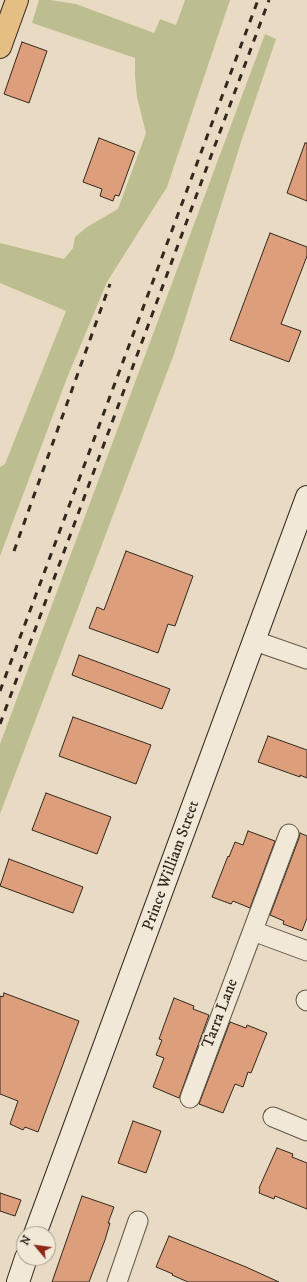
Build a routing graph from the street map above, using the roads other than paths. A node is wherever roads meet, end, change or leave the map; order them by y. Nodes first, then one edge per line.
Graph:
1 (17, 0) edge
2 (0, 46) edge
3 (307, 497) edge
4 (255, 641) junction
5 (307, 660) edge
6 (289, 834) dead end
7 (253, 931) junction
8 (307, 950) edge
9 (190, 1098) dead end
10 (273, 1117) dead end
11 (307, 1131) edge
12 (138, 1221) dead end
13 (39, 1226) edge
14 (23, 1266) edge
15 (119, 1281) edge
16 (18, 1282) edge

1 - 2 highway
3 - 4 street, Prince William Street
4 - 5 street
4 - 13 street, Prince William Street
6 - 7 street, Tarra Lane
7 - 8 street
7 - 9 street, Tarra Lane
10 - 11 street
12 - 15 street
14 - 16 street

